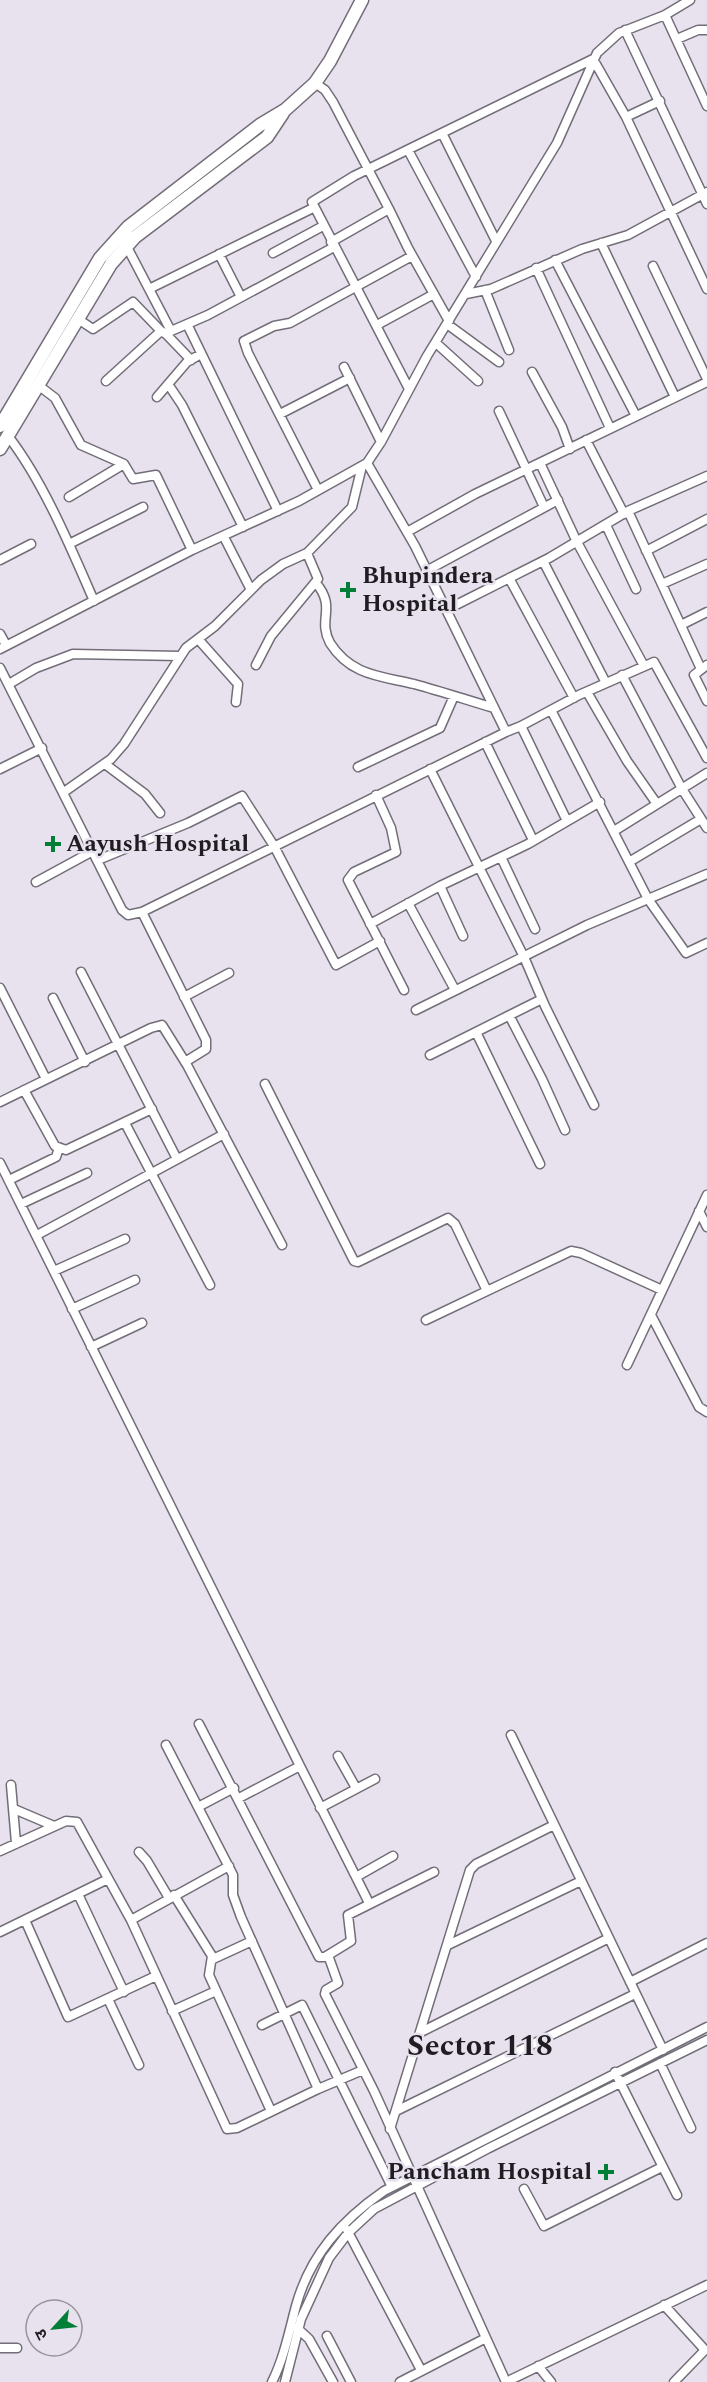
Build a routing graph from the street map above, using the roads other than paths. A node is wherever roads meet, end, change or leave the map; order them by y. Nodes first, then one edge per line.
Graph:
1 (362, 0) edge
2 (690, 0) edge
3 (665, 15) junction
4 (625, 30) junction
5 (707, 30) edge
6 (676, 39) junction
7 (593, 59) junction
8 (315, 83) junction
9 (660, 101) junction
10 (707, 105) edge
11 (285, 110) junction
12 (626, 117) junction
13 (442, 133) junction
14 (408, 150) junction
15 (370, 169) junction
16 (705, 197) edge
17 (313, 208) junction
18 (389, 209) junction
19 (671, 213) junction
20 (323, 226) junction
21 (496, 241) junction
22 (601, 243) junction
23 (333, 245) junction
24 (127, 247) junction
25 (273, 253) dead end
26 (219, 254) junction
27 (412, 256) junction
28 (555, 260) junction
29 (653, 266) dead end
30 (536, 268) junction
31 (476, 277) junction
32 (355, 286) junction
33 (149, 289) junction
34 (707, 289) edge
35 (485, 290) junction
36 (434, 294) junction
37 (466, 294) junction
38 (241, 297) junction
39 (78, 319) junction
40 (448, 322) junction
41 (187, 324) junction
42 (377, 325) junction
43 (166, 332) junction
44 (436, 343) junction
45 (509, 350) dead end
46 (201, 354) junction
47 (190, 360) junction
48 (499, 362) dead end
49 (344, 367) dead end
50 (532, 372) dead end
51 (350, 378) junction
52 (106, 381) dead end
53 (478, 381) dead end
54 (707, 381) edge
55 (168, 384) junction
56 (38, 385) junction
57 (409, 389) junction
58 (157, 397) dead end
59 (675, 397) junction
60 (499, 411) dead end
61 (280, 414) junction
62 (636, 416) junction
63 (610, 428) junction
64 (4, 431) edge
65 (586, 440) junction
66 (381, 442) junction
67 (0, 449) edge
68 (570, 449) junction
69 (540, 463) junction
70 (124, 464) junction
71 (365, 465) junction
72 (527, 470) junction
73 (707, 476) edge
74 (318, 490) junction
75 (69, 497) dead end
76 (558, 500) junction
77 (143, 507) dead end
78 (544, 507) junction
79 (278, 511) junction
80 (626, 513) junction
81 (707, 519) edge
82 (606, 525) junction
83 (243, 527) junction
84 (407, 532) junction
85 (224, 537) junction
86 (577, 542) junction
87 (69, 543) junction
88 (31, 544) dead end
89 (192, 550) junction
90 (646, 551) junction
91 (307, 553) junction
92 (0, 560) edge
93 (543, 561) junction
94 (707, 564) edge
95 (426, 571) junction
96 (509, 578) junction
97 (316, 583) junction
98 (662, 584) junction
99 (636, 589) dead end
100 (251, 590) junction
101 (94, 601) junction
102 (446, 610) junction
103 (707, 612) edge
104 (681, 625) junction
105 (0, 634) edge
106 (198, 639) junction
107 (3, 647) edge
108 (180, 656) junction
109 (255, 665) dead end
110 (644, 666) junction
111 (704, 667) edge
112 (0, 668) edge
113 (622, 675) junction
114 (4, 680) edge
115 (606, 683) junction
116 (587, 692) junction
117 (454, 696) junction
118 (574, 698) junction
119 (707, 701) edge
120 (236, 702) dead end
121 (494, 708) junction
122 (551, 710) junction
123 (521, 726) junction
124 (506, 732) junction
125 (485, 742) junction
126 (42, 748) junction
127 (707, 758) edge
128 (105, 764) junction
129 (358, 766) dead end
130 (0, 769) edge
131 (430, 769) junction
132 (707, 773) edge
133 (682, 789) junction
134 (64, 792) junction
135 (376, 795) junction
136 (600, 802) junction
137 (657, 804) junction
138 (160, 813) dead end
139 (701, 819) junction
140 (567, 821) junction
141 (707, 828) edge
142 (614, 831) junction
143 (533, 840) junction
144 (274, 846) junction
145 (93, 851) junction
146 (501, 857) junction
147 (98, 860) junction
148 (629, 862) junction
149 (480, 867) junction
150 (707, 873) edge
151 (36, 882) dead end
152 (440, 886) junction
153 (648, 899) junction
154 (408, 903) junction
155 (142, 912) junction
156 (370, 924) junction
157 (535, 929) dead end
158 (463, 936) dead end
159 (380, 941) junction
160 (707, 943) edge
161 (524, 957) junction
162 (81, 972) dead end
163 (228, 973) dead end
164 (0, 988) edge
165 (404, 990) dead end
166 (455, 990) junction
167 (184, 997) junction
168 (53, 998) dead end
169 (542, 999) junction
170 (4, 1006) edge
171 (416, 1010) dead end
172 (510, 1017) junction
173 (476, 1032) junction
174 (119, 1044) junction
175 (430, 1055) dead end
176 (85, 1062) junction
177 (186, 1062) junction
178 (46, 1079) junction
179 (265, 1084) dead end
180 (24, 1090) junction
181 (0, 1102) edge
182 (594, 1106) dead end
183 (152, 1109) junction
184 (125, 1124) junction
185 (565, 1130) dead end
186 (224, 1134) junction
187 (59, 1148) junction
188 (177, 1159) junction
189 (0, 1163) edge
190 (540, 1164) dead end
191 (87, 1173) dead end
192 (150, 1173) junction
193 (9, 1180) junction
194 (707, 1195) edge
195 (21, 1204) junction
196 (699, 1211) junction
197 (707, 1227) edge
198 (37, 1235) junction
199 (125, 1239) dead end
200 (282, 1245) dead end
201 (54, 1271) junction
202 (135, 1280) dead end
203 (210, 1285) dead end
204 (662, 1290) junction
205 (487, 1291) junction
206 (72, 1309) junction
207 (651, 1315) junction
208 (426, 1320) dead end
209 (142, 1323) dead end
210 (91, 1347) junction
211 (627, 1365) dead end
212 (707, 1412) edge
213 (199, 1724) dead end
214 (511, 1735) dead end
215 (166, 1745) dead end
216 (338, 1756) dead end
217 (300, 1766) junction
218 (375, 1779) dead end
219 (11, 1785) dead end
220 (234, 1788) junction
221 (356, 1788) junction
222 (239, 1798) junction
223 (198, 1807) junction
224 (320, 1808) junction
225 (14, 1809) junction
226 (554, 1825) junction
227 (54, 1826) junction
228 (16, 1843) junction
229 (0, 1851) edge
230 (139, 1852) dead end
231 (393, 1856) dead end
232 (229, 1866) junction
233 (434, 1872) dead end
234 (356, 1877) junction
235 (108, 1879) junction
236 (581, 1881) junction
237 (78, 1894) junction
238 (172, 1896) junction
239 (369, 1904) junction
240 (25, 1920) junction
241 (131, 1920) junction
242 (0, 1932) edge
243 (609, 1938) junction
244 (252, 1941) junction
245 (707, 1943) edge
246 (448, 1945) junction
247 (328, 1955) junction
248 (213, 1959) junction
249 (156, 1976) junction
250 (630, 1982) junction
251 (216, 1991) junction
252 (124, 1992) junction
253 (635, 1994) junction
254 (108, 1999) junction
255 (172, 2011) junction
256 (284, 2014) junction
257 (262, 2025) dead end
258 (707, 2027) edge
259 (423, 2031) junction
260 (707, 2040) edge
261 (663, 2050) junction
262 (660, 2063) junction
263 (139, 2065) dead end
264 (363, 2070) junction
265 (615, 2072) junction
266 (339, 2080) junction
267 (621, 2083) junction
268 (318, 2089) junction
269 (271, 2111) junction
270 (396, 2111) junction
271 (691, 2128) dead end
272 (390, 2130) junction
273 (662, 2167) junction
274 (415, 2181) junction
275 (392, 2187) junction
276 (524, 2189) dead end
277 (676, 2195) dead end
278 (343, 2223) junction
279 (348, 2233) junction
280 (707, 2285) edge
281 (664, 2305) junction
282 (295, 2327) junction
283 (327, 2336) dead end
284 (486, 2338) junction
285 (0, 2348) edge
286 (17, 2348) dead end
287 (706, 2351) edge
288 (538, 2366) junction
289 (421, 2370) junction
290 (272, 2382) edge
291 (285, 2382) edge
292 (333, 2382) edge
293 (351, 2382) edge
294 (400, 2382) edge
295 (506, 2382) edge
296 (551, 2382) edge
297 (674, 2382) edge

1 - 8 main road
2 - 3 street
3 - 4 street
3 - 6 street
4 - 7 street
4 - 9 street
5 - 6 street
6 - 10 street
7 - 12 street
7 - 13 street
7 - 21 street
8 - 11 main road
8 - 15 street
9 - 12 street
9 - 16 street
11 - 24 main road
11 - 64 main road
12 - 19 street
13 - 14 street
13 - 21 street
14 - 15 street
14 - 31 street
15 - 17 street
15 - 18 street
16 - 19 street
17 - 20 street
17 - 26 street
18 - 23 street
18 - 27 street
19 - 22 street
19 - 34 street
20 - 23 street
20 - 25 street
21 - 31 street
22 - 28 street
22 - 59 street
23 - 32 street
23 - 38 street
24 - 33 street
24 - 39 main road
26 - 33 street
26 - 38 street
27 - 32 street
27 - 36 street
28 - 30 street
28 - 62 street
29 - 54 street
30 - 35 street
30 - 63 street
31 - 37 street
32 - 42 street
32 - 61 street
33 - 43 street
35 - 37 street
35 - 45 street
36 - 40 street
36 - 42 street
37 - 40 street
38 - 41 street
39 - 43 street
39 - 56 main road
40 - 44 street
40 - 48 street
41 - 43 street
41 - 46 street
42 - 57 street
43 - 47 street
43 - 52 street
44 - 53 street
44 - 57 street
46 - 47 street
46 - 79 street
47 - 55 street
49 - 51 street
50 - 68 street
51 - 61 street
51 - 66 street
54 - 59 street
55 - 58 street
55 - 83 street
56 - 64 main road
56 - 70 street
57 - 66 street
59 - 62 street
60 - 72 street
61 - 74 street
62 - 63 street
63 - 65 street
64 - 67 main road
64 - 87 street
65 - 68 street
65 - 80 street
66 - 71 street
68 - 69 street
69 - 72 street
69 - 76 street
70 - 75 street
70 - 89 street
71 - 74 street
71 - 84 street
71 - 91 street
72 - 78 street
72 - 84 street
73 - 80 street
74 - 79 street
76 - 78 street
76 - 86 street
77 - 87 street
78 - 95 street
79 - 83 street
80 - 82 street
80 - 90 street
81 - 90 street
82 - 86 street
82 - 99 street
83 - 85 street
84 - 95 street
85 - 89 street
85 - 100 street
86 - 93 street
86 - 110 street
87 - 101 street
88 - 92 street
89 - 101 street
90 - 98 street
91 - 97 street
91 - 100 street
93 - 96 street
93 - 115 street
94 - 98 street
95 - 102 street
96 - 102 street
96 - 118 street
97 - 109 street
97 - 117 street
98 - 104 street
100 - 106 street
101 - 107 street
102 - 121 street
103 - 104 street
104 - 111 street
105 - 107 street
106 - 108 street
106 - 120 street
108 - 114 street
108 - 128 street
110 - 113 street
110 - 127 street
111 - 119 street
112 - 114 street
113 - 115 street
113 - 133 street
114 - 126 street
115 - 116 street
116 - 118 street
116 - 137 street
117 - 121 street
117 - 129 street
118 - 122 street
121 - 124 street
122 - 123 street
122 - 136 street
123 - 124 street
123 - 140 street
124 - 125 street
125 - 131 street
125 - 143 street
126 - 130 street
126 - 134 street
128 - 134 street
128 - 138 street
131 - 135 street
131 - 149 street
132 - 133 street
133 - 137 street
133 - 139 street
134 - 145 street
135 - 144 street
135 - 156 street
136 - 140 street
136 - 142 street
137 - 142 street
139 - 141 street
139 - 148 street
140 - 143 street
142 - 148 street
143 - 146 street
144 - 147 street
144 - 155 street
144 - 159 street
145 - 147 street
145 - 151 street
146 - 149 street
146 - 157 street
147 - 155 street
148 - 153 street
149 - 152 street
149 - 161 street
150 - 153 street
152 - 154 street
152 - 158 street
153 - 160 street
153 - 161 street
154 - 156 street
154 - 166 street
155 - 167 street
156 - 159 street
159 - 165 street
161 - 166 street
161 - 169 street
162 - 174 street
163 - 167 street
164 - 170 street
166 - 171 street
167 - 177 street
168 - 176 street
169 - 172 street
169 - 182 street
170 - 178 street
172 - 173 street
172 - 185 street
173 - 175 street
173 - 190 street
174 - 176 street
174 - 177 street
174 - 183 street
176 - 178 street
177 - 186 street
178 - 180 street
179 - 205 street
180 - 181 street
180 - 187 street
183 - 184 street
183 - 188 street
184 - 187 street
184 - 192 street
186 - 188 street
186 - 200 street
187 - 193 street
188 - 192 street
189 - 193 street
191 - 195 street
192 - 198 street
192 - 203 street
193 - 195 street
194 - 196 street
195 - 198 street
196 - 197 street
196 - 204 street
198 - 201 street
199 - 201 street
201 - 206 street
202 - 206 street
204 - 205 street
204 - 207 street
205 - 208 street
206 - 210 street
207 - 211 street
207 - 212 street
209 - 210 street
210 - 217 street
213 - 220 street
214 - 226 street
215 - 223 street
216 - 221 street
217 - 222 street
217 - 224 street
218 - 221 street
219 - 225 street
220 - 222 street
220 - 223 street
221 - 224 street
222 - 247 street
223 - 232 street
224 - 234 street
225 - 227 street
225 - 228 street
226 - 236 street
226 - 246 street
227 - 228 street
227 - 235 street
228 - 229 street
230 - 238 street
231 - 234 street
232 - 238 street
232 - 244 street
233 - 239 street
234 - 239 street
235 - 237 street
235 - 241 street
236 - 243 street
236 - 246 street
237 - 240 street
237 - 252 street
238 - 241 street
238 - 248 street
239 - 247 street
240 - 242 street
240 - 254 street
241 - 249 street
243 - 250 street
243 - 259 street
244 - 248 street
244 - 256 street
245 - 250 street
246 - 259 street
247 - 264 street
248 - 251 street
249 - 252 street
249 - 255 street
250 - 253 street
251 - 255 street
251 - 269 street
252 - 254 street
253 - 261 street
253 - 270 street
254 - 263 street
255 - 269 street
256 - 257 street
256 - 266 street
256 - 268 street
258 - 261 street
259 - 270 street
260 - 262 street
261 - 265 street
262 - 267 street
262 - 271 street
264 - 266 street
264 - 272 street
265 - 267 street
265 - 274 street
266 - 268 street
266 - 275 street
267 - 273 street
267 - 274 street
268 - 269 street
270 - 272 street
272 - 274 street
273 - 276 street
273 - 277 street
274 - 275 street
274 - 279 street
274 - 284 street
275 - 278 street
278 - 279 street
278 - 282 street
279 - 282 street
279 - 289 street
280 - 281 street
281 - 287 street
281 - 288 street
282 - 290 street
282 - 291 street
282 - 292 street
283 - 293 street
284 - 289 street
284 - 295 street
285 - 286 street
287 - 297 street
288 - 295 street
288 - 296 street
289 - 294 street

